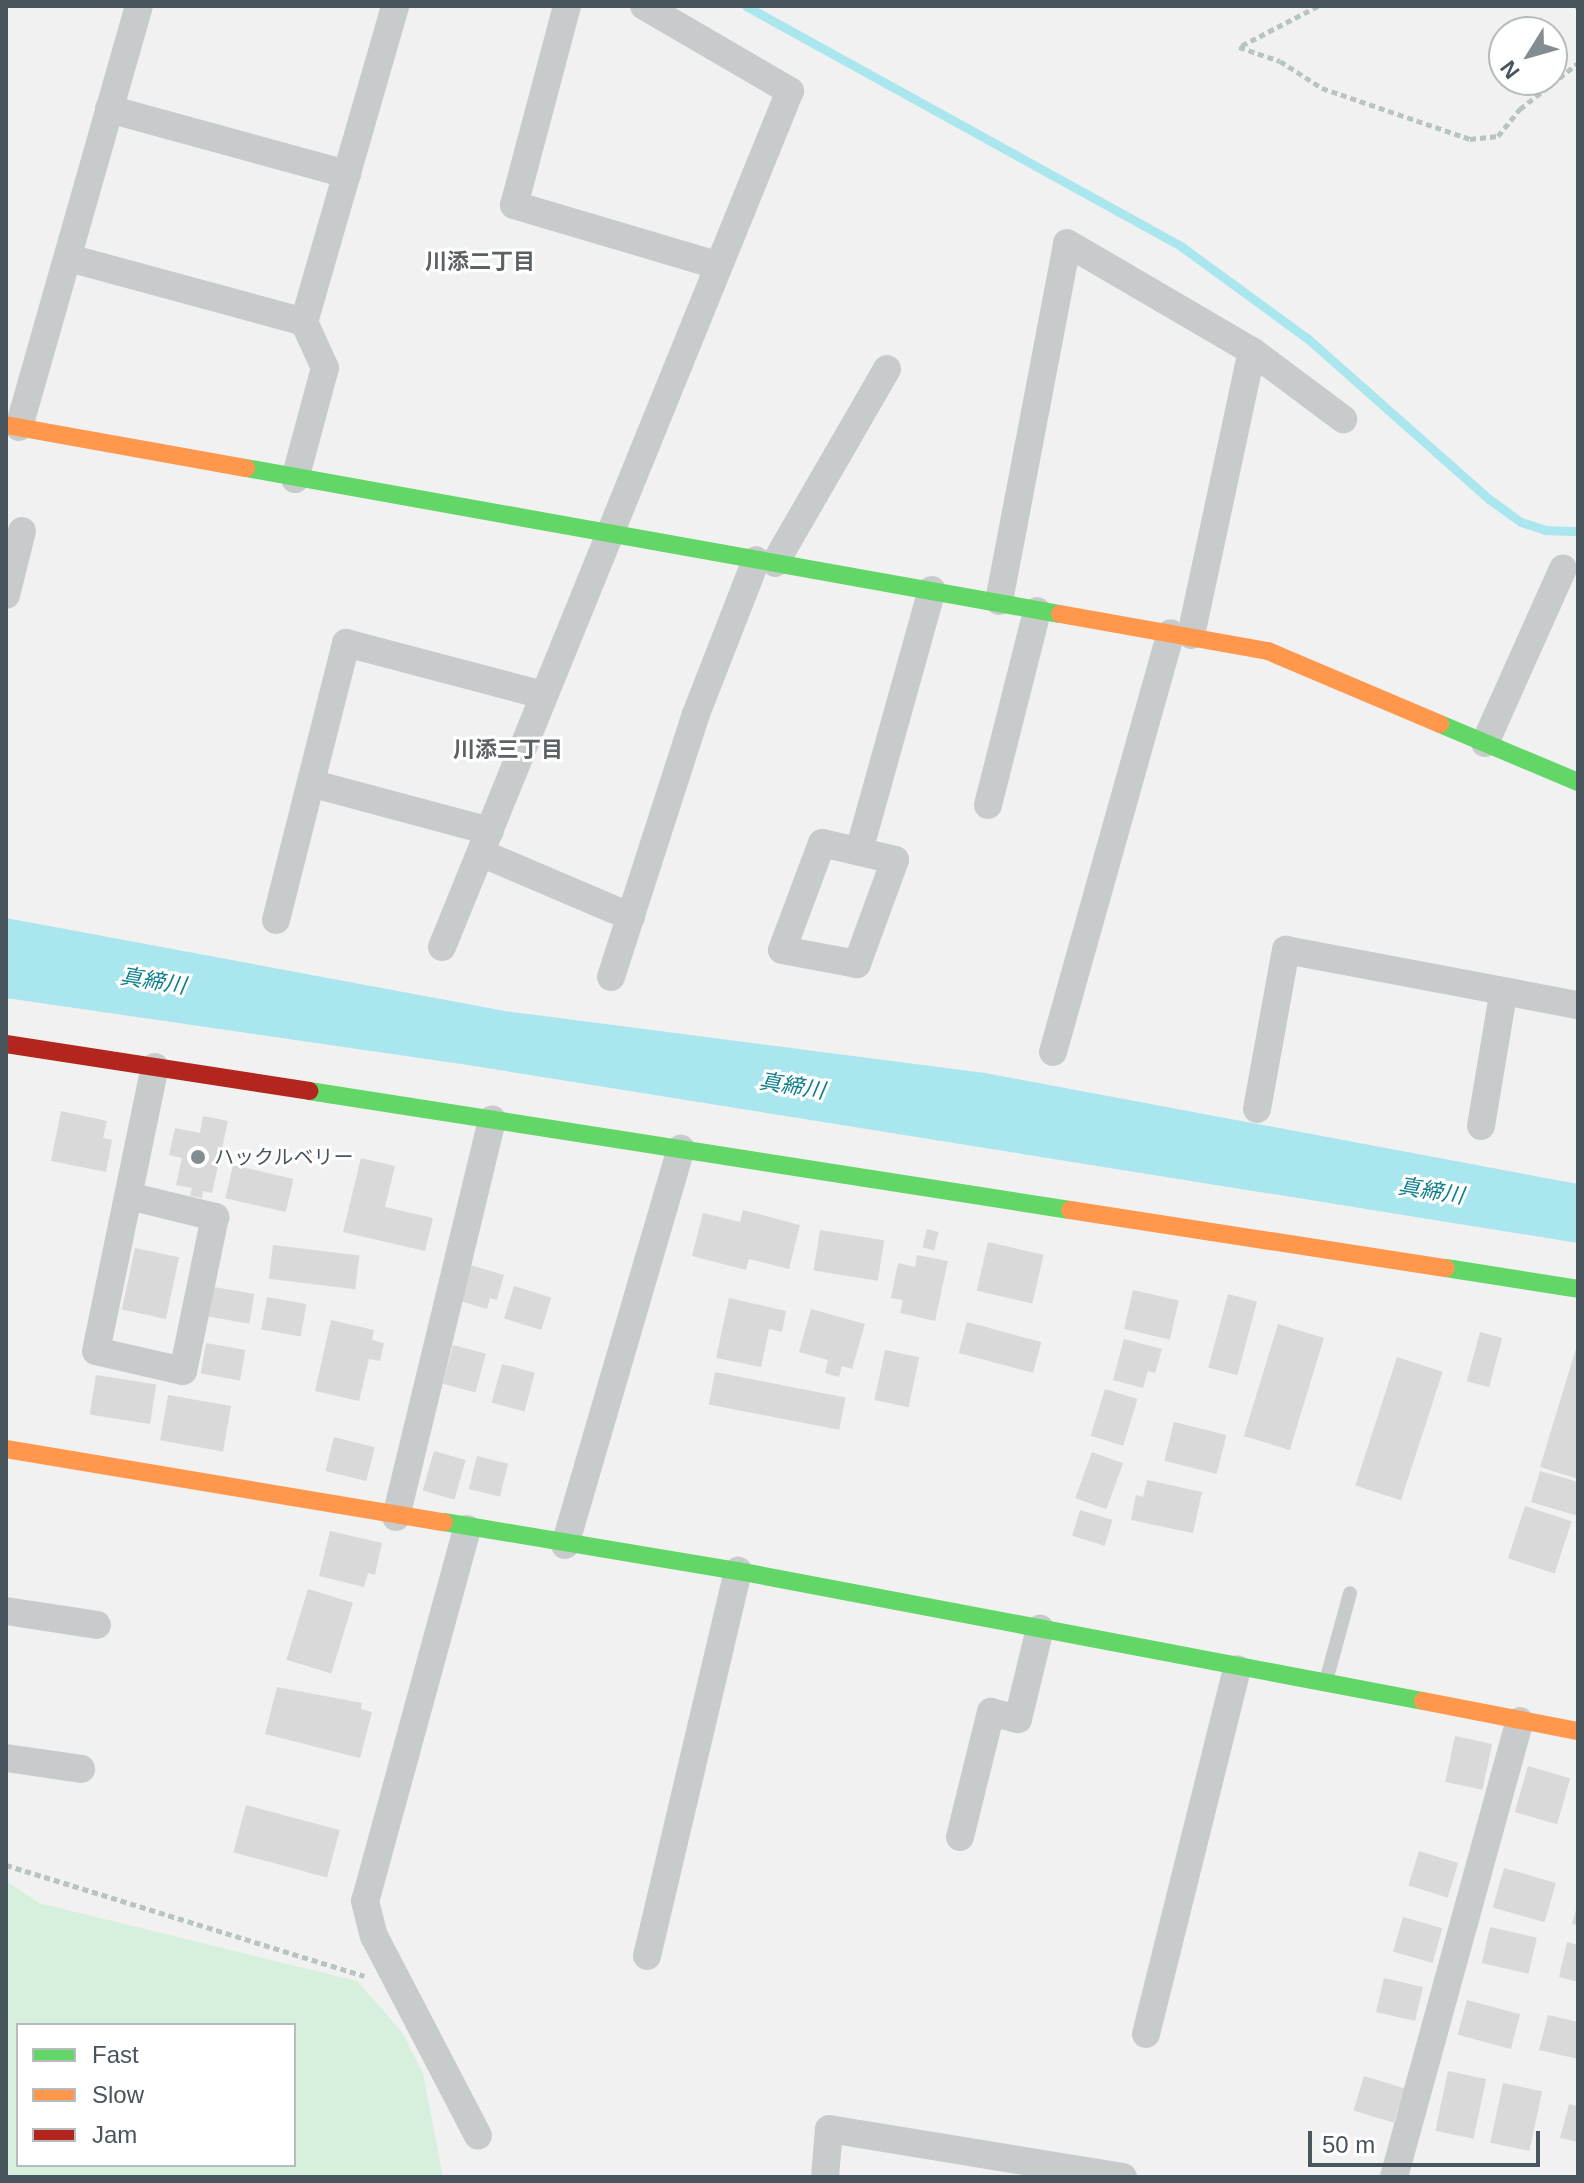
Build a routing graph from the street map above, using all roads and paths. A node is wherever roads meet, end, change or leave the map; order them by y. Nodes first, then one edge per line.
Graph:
1 (139, 6) edge
2 (395, 6) edge
3 (567, 6) edge
4 (644, 6) edge
5 (1318, 6) edge
6 (1578, 63) edge
7 (109, 109) junction
8 (347, 174) junction
9 (69, 258) junction
10 (717, 265) junction
11 (304, 322) junction
12 (1252, 351) junction
13 (887, 369) dead end
14 (1343, 419) dead end
15 (13, 426) edge
16 (295, 479) junction
17 (22, 531) dead end
18 (606, 535) junction
19 (766, 562) junction
20 (1563, 569) dead end
21 (932, 590) junction
22 (6, 595) edge
23 (999, 601) junction
24 (1037, 611) junction
25 (1181, 634) junction
26 (543, 695) junction
27 (1485, 743) junction
28 (1578, 782) edge
29 (314, 784) junction
30 (988, 805) dead end
31 (486, 842) junction
32 (859, 851) junction
33 (631, 917) junction
34 (276, 920) dead end
35 (442, 947) dead end
36 (611, 977) dead end
37 (1503, 994) junction
38 (1578, 1005) edge
39 (6, 1044) edge
40 (1053, 1052) dead end
41 (155, 1067) junction
42 (1257, 1109) dead end
43 (492, 1119) junction
44 (1481, 1126) dead end
45 (681, 1149) junction
46 (129, 1196) junction
47 (1578, 1289) edge
48 (6, 1449) edge
49 (396, 1517) junction
50 (467, 1529) junction
51 (565, 1545) junction
52 (738, 1571) junction
53 (1350, 1593) dead end
54 (6, 1611) edge
55 (97, 1625) dead end
56 (1040, 1629) junction
57 (1237, 1669) junction
58 (1326, 1682) junction
59 (1520, 1721) junction
60 (1578, 1731) edge
61 (6, 1758) edge
62 (81, 1769) dead end
63 (960, 1837) dead end
64 (6, 1865) edge
65 (647, 1956) dead end
66 (399, 1987) junction
67 (1146, 2034) dead end
68 (478, 2136) dead end
69 (1000, 2166) edge
70 (825, 2177) edge
71 (1123, 2177) edge
72 (1394, 2177) edge

1 - 7 street
2 - 8 street
3 - 10 street
4 - 10 street
5 - 6 path
7 - 8 street
7 - 9 street
8 - 11 street
9 - 11 street
9 - 15 street
10 - 18 street
11 - 16 street
12 - 14 street
12 - 23 street
12 - 25 street
13 - 19 street
15 - 16 street
16 - 18 street
17 - 22 street
18 - 19 street
18 - 26 street
19 - 21 street
19 - 33 street
20 - 27 street
21 - 23 street
21 - 32 street
23 - 24 street
24 - 25 street
24 - 30 street
25 - 27 street
25 - 40 street
26 - 29 street
26 - 31 street
27 - 28 street
29 - 31 street
29 - 34 street
31 - 33 street
31 - 35 street
32 - 32 street
33 - 36 street
37 - 38 street
37 - 42 street
37 - 44 street
39 - 41 street
41 - 43 street
41 - 46 street
43 - 45 street
43 - 49 street
45 - 47 street
45 - 51 street
46 - 46 street
48 - 49 street
49 - 50 street
50 - 51 street
50 - 66 street
51 - 52 street
52 - 56 street
52 - 65 street
53 - 58 lane
54 - 55 street
56 - 57 street
56 - 63 street
57 - 58 street
57 - 67 street
58 - 59 street
59 - 60 street
59 - 72 street
61 - 62 street
64 - 66 path
66 - 68 street
69 - 70 street
69 - 71 street

